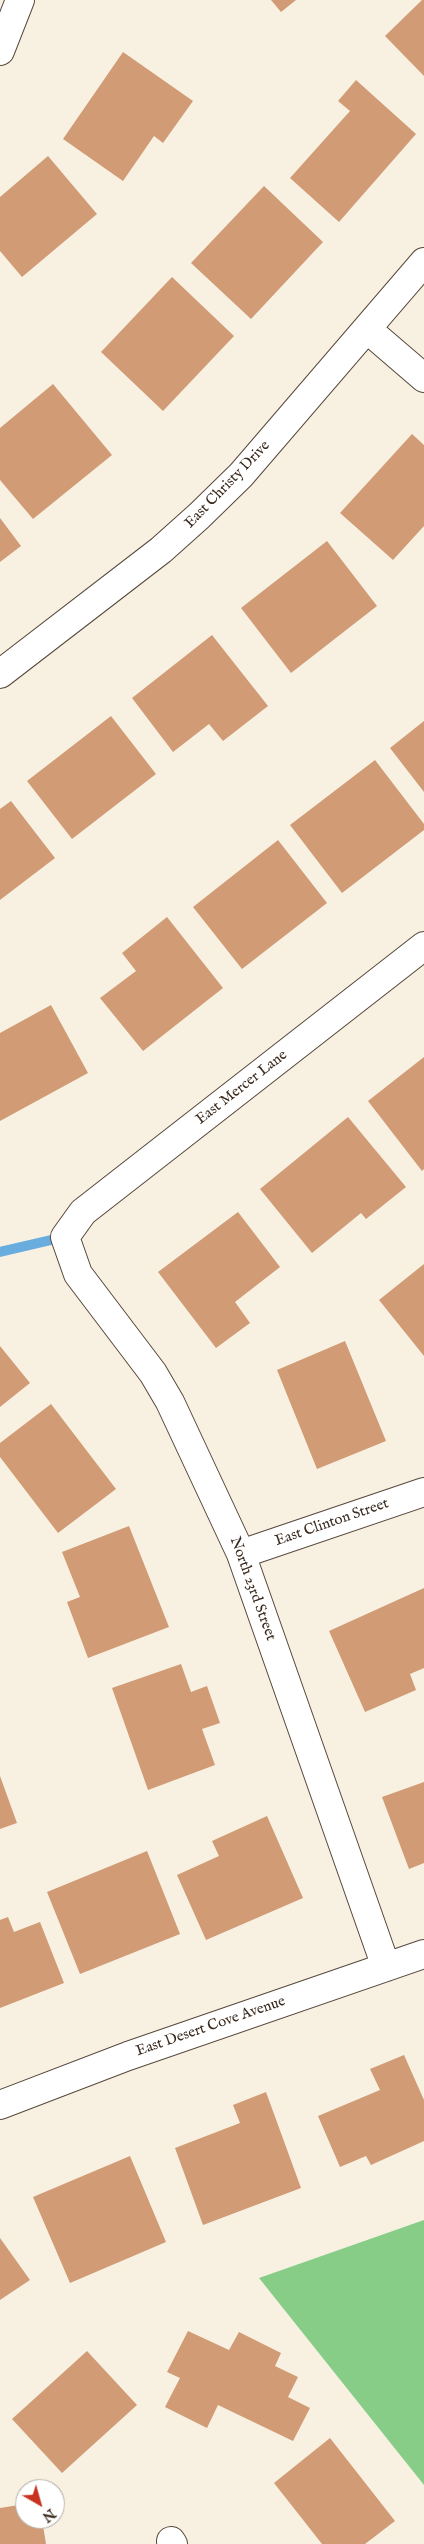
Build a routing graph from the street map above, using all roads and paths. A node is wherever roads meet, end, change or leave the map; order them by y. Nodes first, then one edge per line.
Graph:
1 (20, 0) edge
2 (0, 51) edge
3 (424, 262) edge
4 (367, 329) junction
5 (424, 378) edge
6 (0, 674) edge
7 (424, 946) edge
8 (66, 1237) joint
9 (424, 1492) edge
10 (241, 1554) junction
11 (424, 1954) edge
12 (386, 1967) junction
13 (0, 2105) edge

1 - 2 street
3 - 4 street, East Christy Drive
4 - 5 street
4 - 6 street, East Christy Drive
7 - 8 street, East Mercer Lane
8 - 10 street, North 23rd Street
9 - 10 street, East Clinton Street
10 - 12 street, North 23rd Street
11 - 12 street, East Desert Cove Avenue
12 - 13 street, East Desert Cove Avenue

